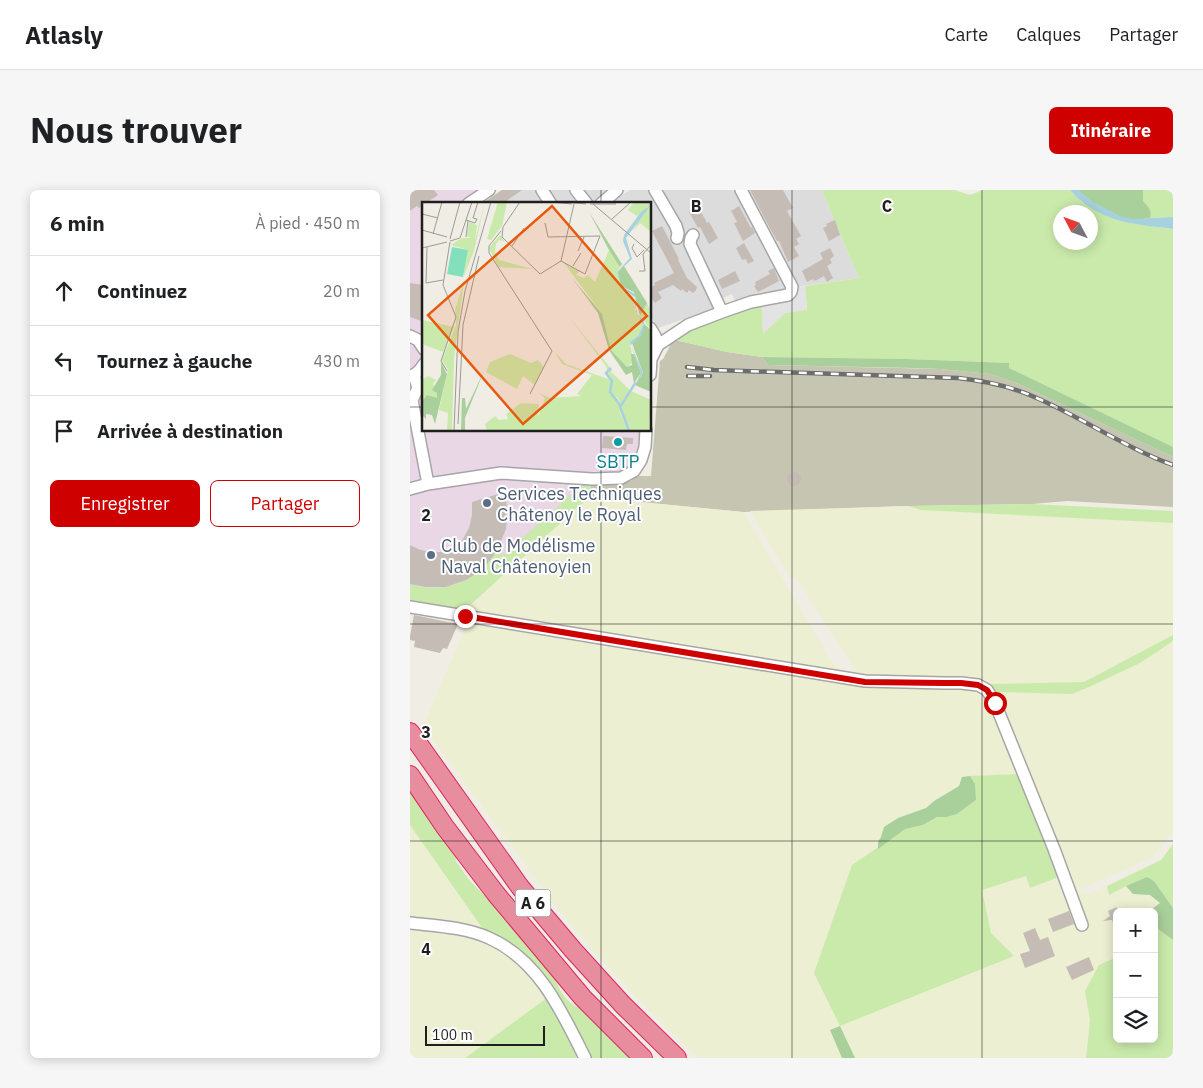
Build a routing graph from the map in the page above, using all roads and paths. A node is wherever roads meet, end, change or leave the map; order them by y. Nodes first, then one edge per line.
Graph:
1 (489, 190) edge
2 (542, 190) edge
3 (576, 190) edge
4 (617, 190) edge
5 (656, 190) edge
6 (741, 190) edge
7 (471, 202) edge
8 (550, 202) edge
9 (585, 202) edge
10 (603, 202) edge
11 (693, 235) dead end
12 (677, 238) dead end
13 (722, 312) junction
14 (651, 330) edge
15 (410, 336) edge
16 (658, 345) junction
17 (422, 346) edge
18 (651, 359) edge
19 (422, 367) edge
20 (412, 376) edge
21 (411, 399) edge
22 (646, 431) edge
23 (428, 484) junction
24 (410, 489) edge
25 (410, 607) edge
26 (410, 732) edge
27 (410, 775) edge
28 (410, 923) edge
29 (1082, 925) dead end
30 (585, 1058) edge
31 (643, 1058) edge
32 (677, 1058) edge

1 - 7 street
2 - 8 street
3 - 9 street
4 - 10 street
5 - 12 street
6 - 13 street
11 - 13 street
13 - 16 street
14 - 16 street
15 - 17 street
16 - 18 street
19 - 20 street
20 - 21 street
21 - 23 street
22 - 23 street
23 - 24 street
25 - 29 street
26 - 32 highway, A 6
27 - 31 highway, A 6
28 - 30 street

